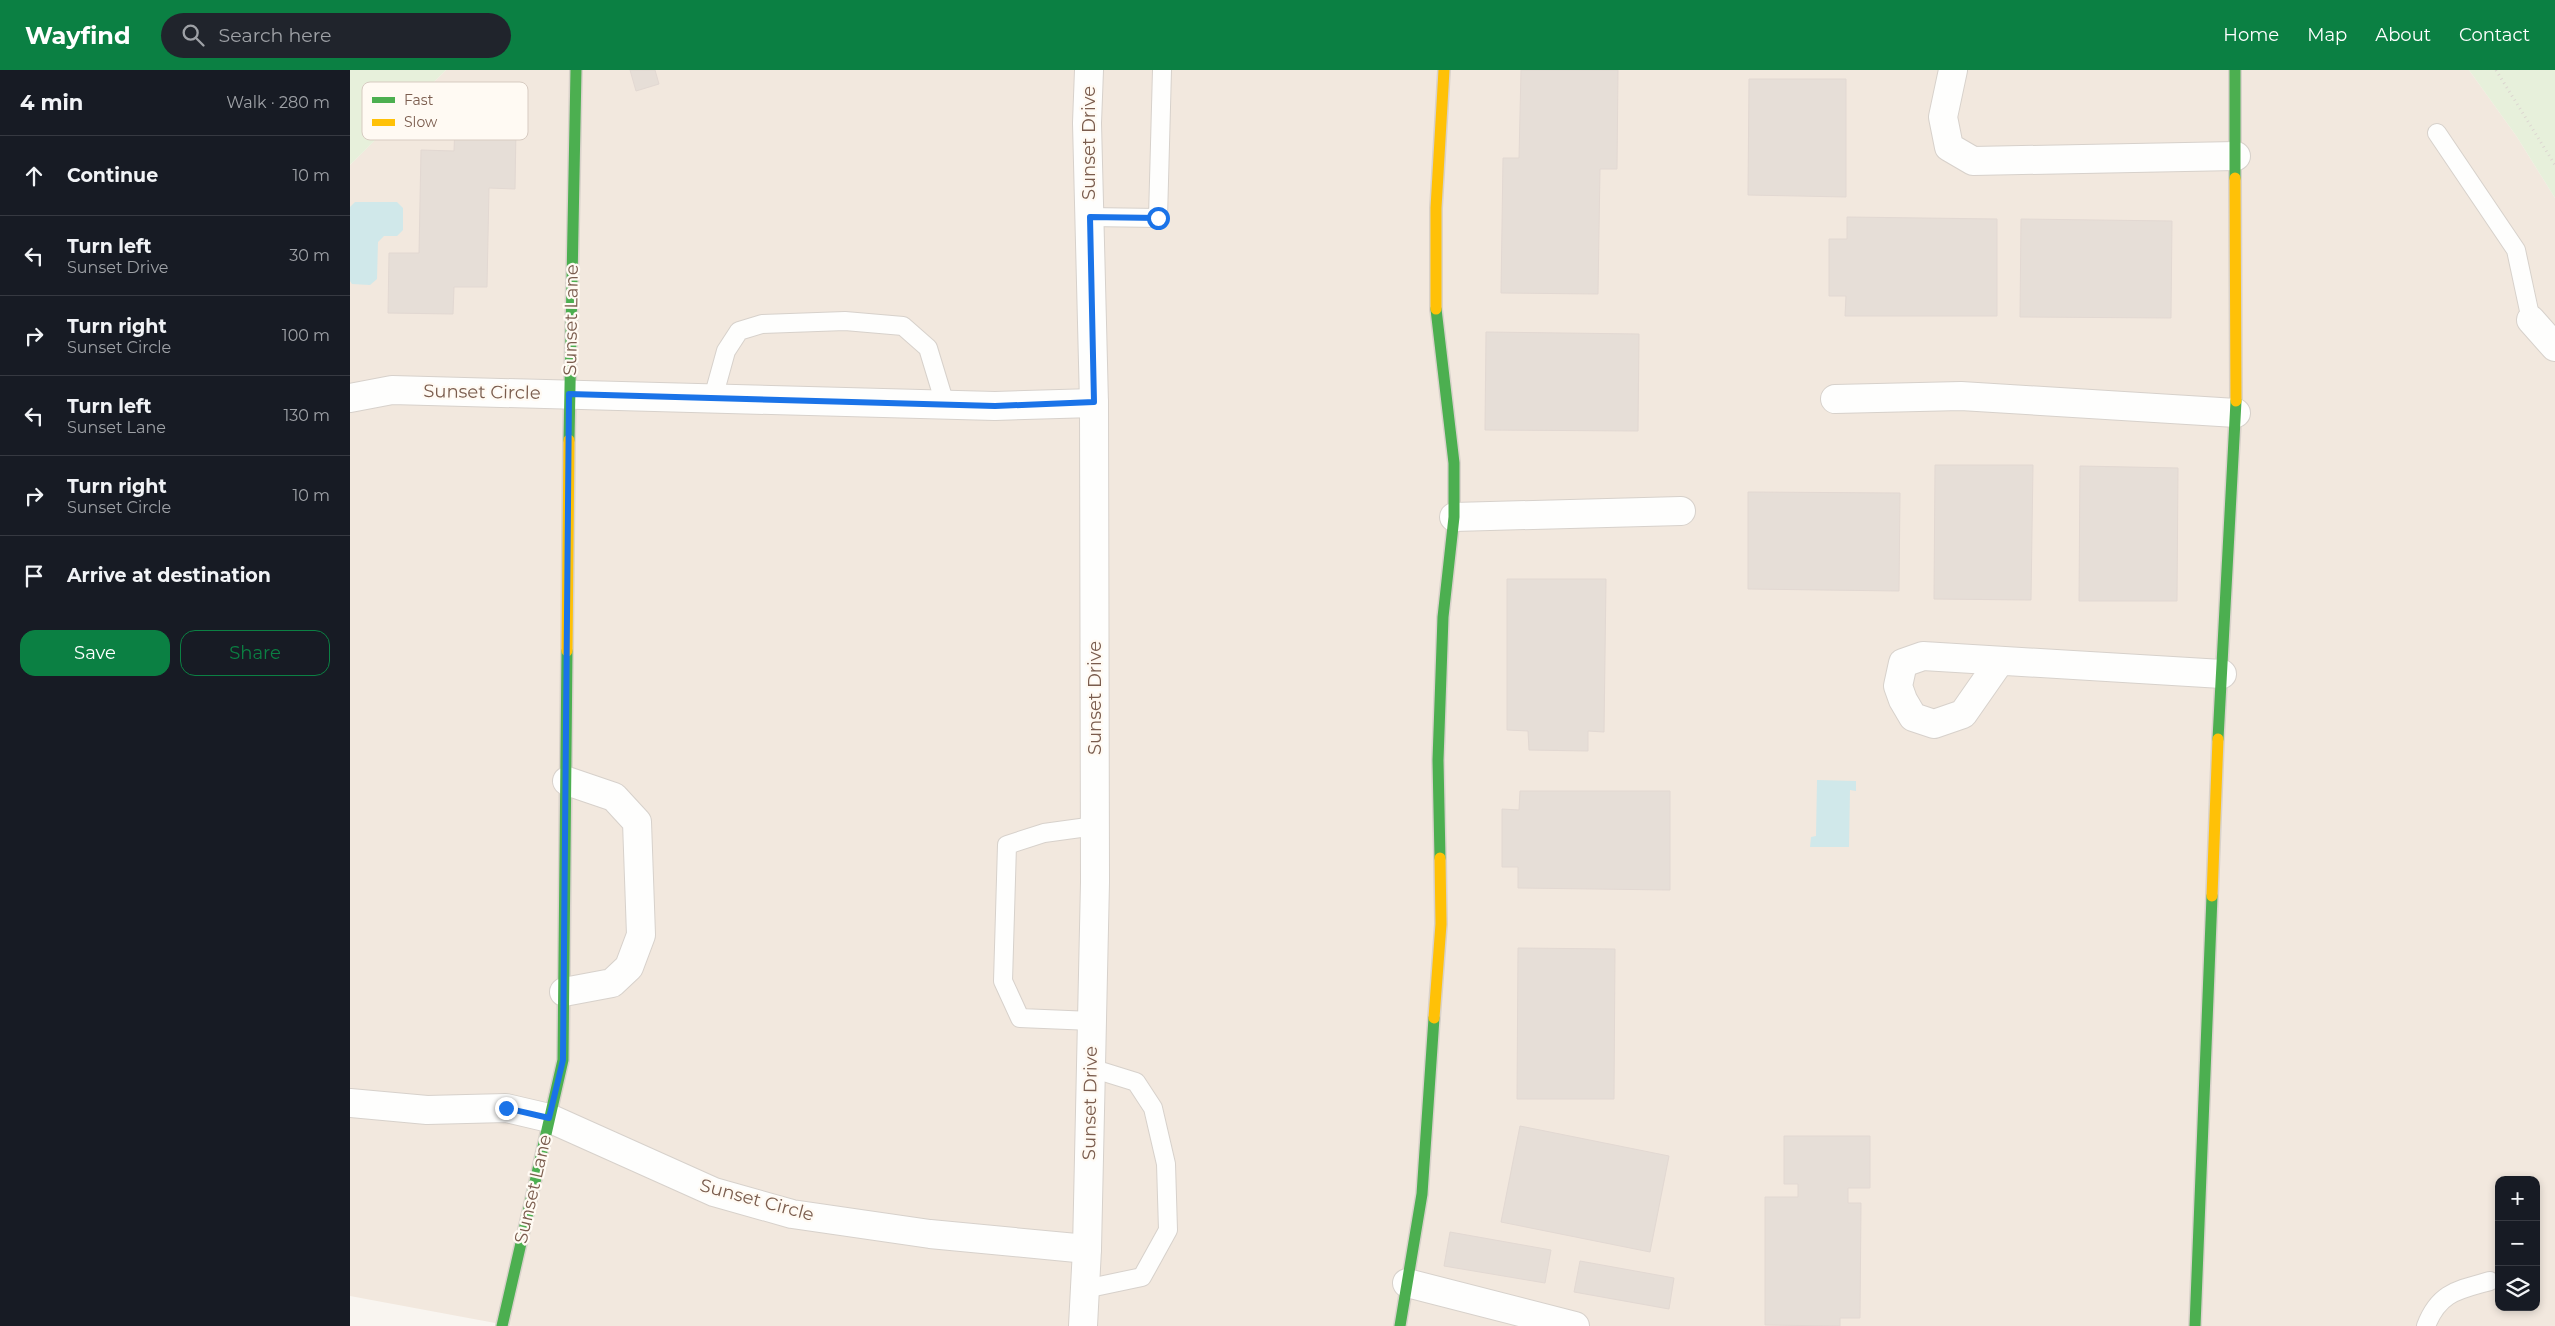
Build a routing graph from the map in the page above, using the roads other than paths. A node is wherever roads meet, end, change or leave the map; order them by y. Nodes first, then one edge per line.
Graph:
1 (576, 70) edge
2 (1089, 70) edge
3 (1162, 70) edge
4 (1444, 70) edge
5 (1953, 70) edge
6 (2235, 70) edge
7 (2437, 134) dead end
8 (2236, 156) junction
9 (1090, 217) junction
10 (2531, 320) joint
11 (2555, 347) edge
12 (569, 394) junction
13 (350, 398) edge
14 (713, 398) junction
15 (1835, 399) dead end
16 (1094, 402) junction
17 (945, 404) junction
18 (2236, 413) junction
19 (1681, 511) dead end
20 (1454, 517) junction
21 (2000, 661) dead end
22 (2222, 674) junction
23 (567, 781) junction
24 (1095, 826) junction
25 (564, 992) junction
26 (1092, 1021) junction
27 (1091, 1068) junction
28 (350, 1103) edge
29 (549, 1118) junction
30 (1087, 1249) junction
31 (2490, 1281) dead end
32 (1407, 1283) junction
33 (1085, 1289) junction
34 (502, 1326) edge
35 (1083, 1326) edge
36 (1400, 1326) edge
37 (1575, 1326) edge
38 (2195, 1326) edge
39 (2426, 1326) edge

1 - 12 street, Sunset Lane
2 - 9 street, Sunset Drive
3 - 9 lane
4 - 20 street
5 - 8 street
6 - 8 street
7 - 10 lane
8 - 18 street
9 - 16 street, Sunset Drive
10 - 11 street
12 - 13 street, Sunset Circle
12 - 14 street, Sunset Circle
12 - 23 street, Sunset Lane
14 - 17 street, Sunset Circle
14 - 17 lane
15 - 18 street
16 - 17 street, Sunset Circle
16 - 24 street, Sunset Drive
18 - 22 street
19 - 20 street
20 - 32 street
21 - 22 street
22 - 38 street
23 - 25 street, Sunset Lane
23 - 25 street
24 - 26 street, Sunset Drive
24 - 26 lane
25 - 29 street, Sunset Lane
26 - 27 street, Sunset Drive
27 - 30 street, Sunset Drive
27 - 33 lane
28 - 29 street, Sunset Circle
29 - 30 street, Sunset Circle
29 - 34 street, Sunset Lane
30 - 33 street, Sunset Drive
31 - 39 lane
32 - 36 street
32 - 37 street
33 - 35 street, Sunset Drive

